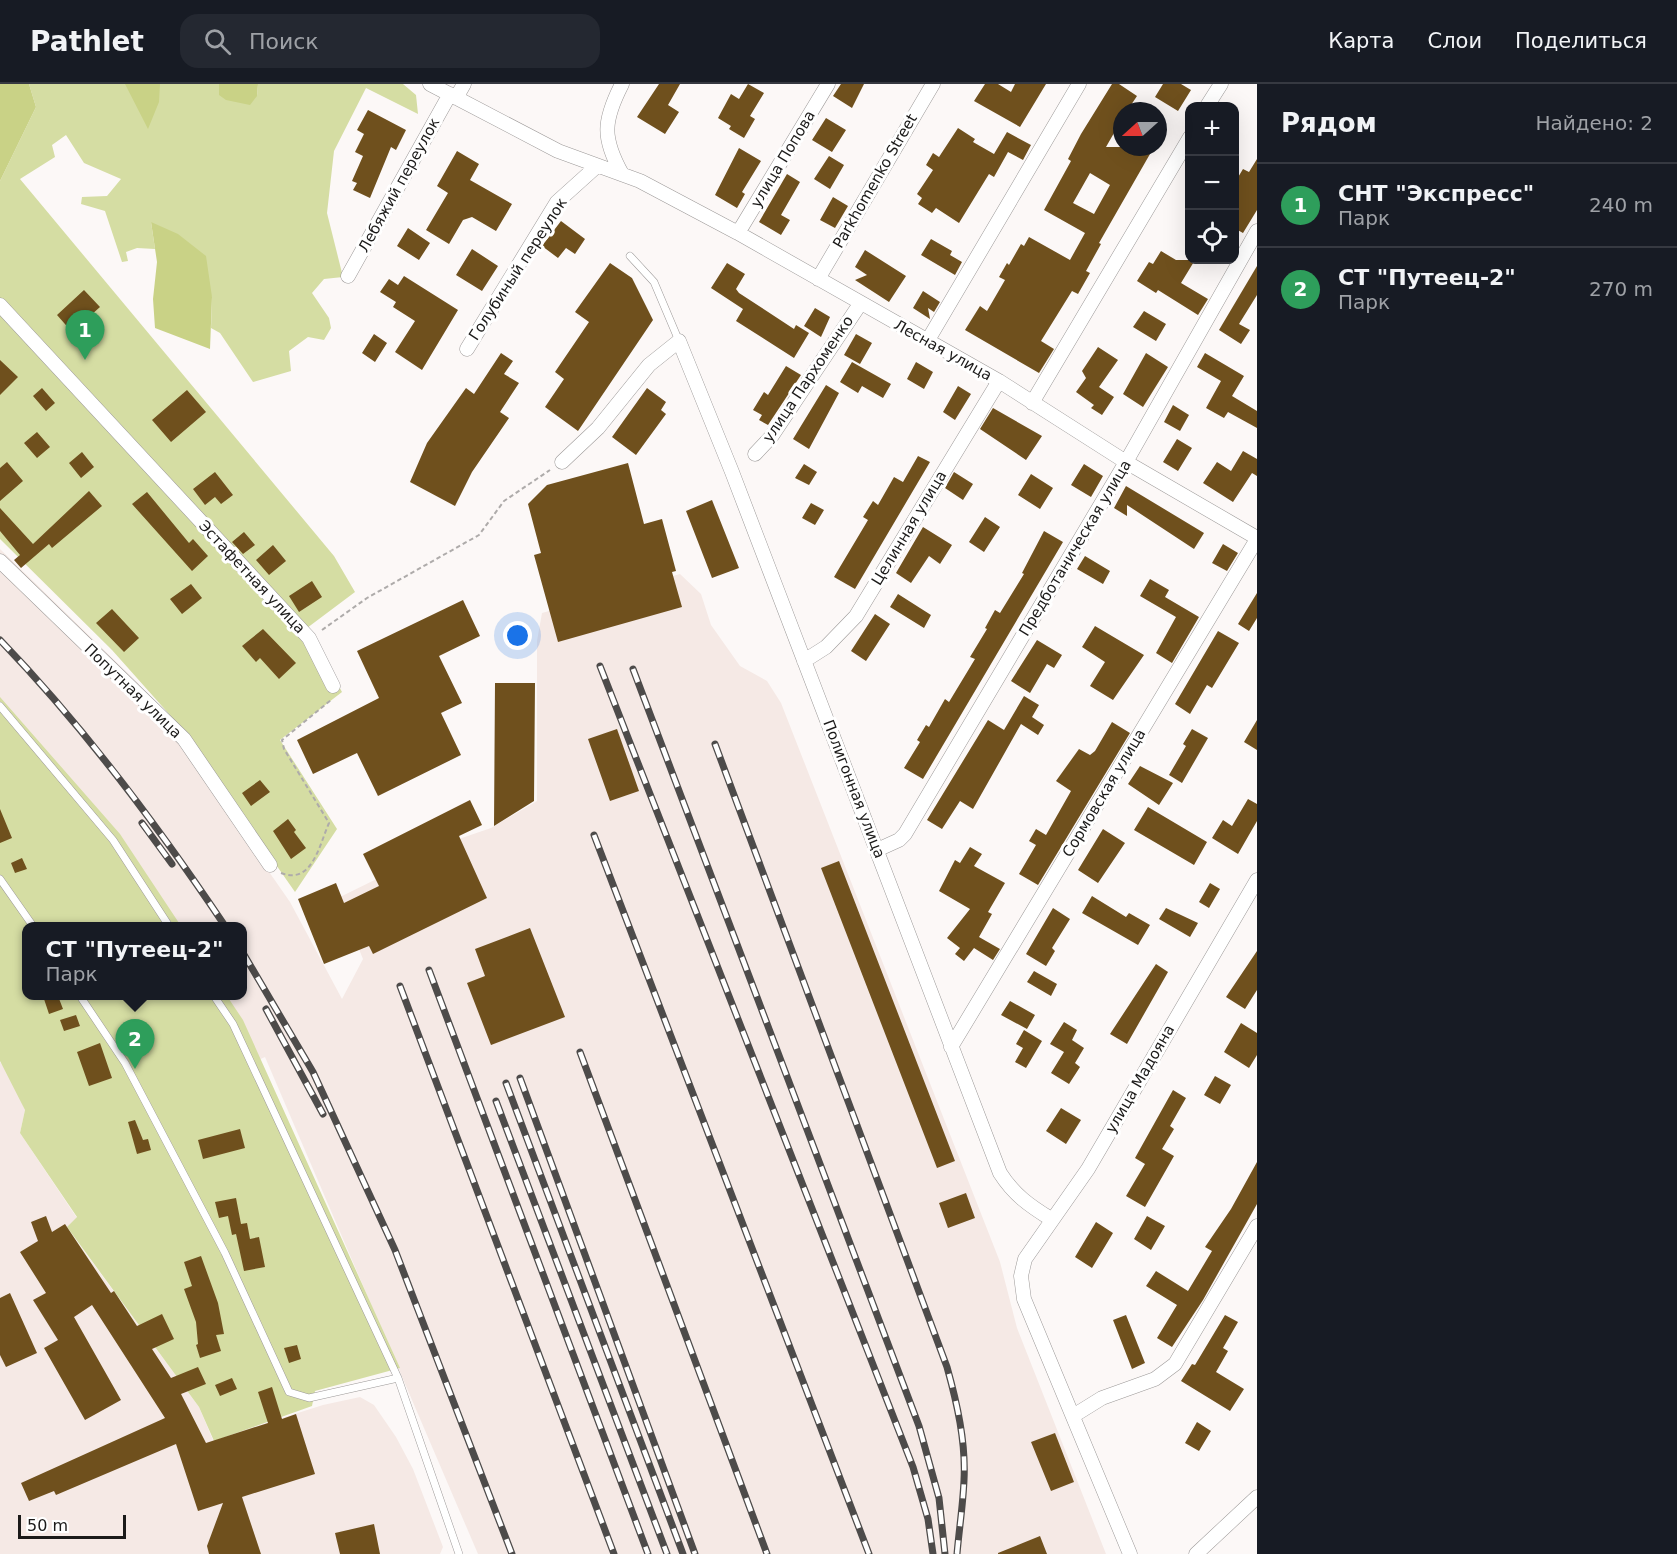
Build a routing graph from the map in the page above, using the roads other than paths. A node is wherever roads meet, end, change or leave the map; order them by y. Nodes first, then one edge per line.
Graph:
1 (430, 84) edge
2 (464, 84) edge
3 (622, 84) edge
4 (828, 84) edge
5 (933, 84) edge
6 (1079, 84) edge
7 (1221, 84) edge
8 (453, 96) junction
9 (1210, 102) edge
10 (1185, 145) edge
11 (597, 166) junction
12 (622, 174) junction
13 (1257, 231) edge
14 (738, 233) junction
15 (630, 256) dead end
16 (348, 276) dead end
17 (818, 279) junction
18 (860, 304) junction
19 (0, 305) edge
20 (928, 340) junction
21 (679, 341) junction
22 (467, 349) dead end
23 (999, 381) junction
24 (1032, 403) junction
25 (755, 454) dead end
26 (562, 462) road end
27 (1126, 462) junction
28 (1257, 538) edge
29 (0, 561) edge
30 (804, 661) junction
31 (333, 686) road end
32 (0, 706) edge
33 (877, 850) junction
34 (270, 865) road end
35 (0, 879) edge
36 (1257, 880) edge
37 (30, 922) edge
38 (166, 922) edge
39 (83, 1000) edge
40 (217, 1000) edge
41 (951, 1047) junction
42 (1051, 1219) junction
43 (1257, 1226) edge
44 (398, 1378) junction
45 (1073, 1416) junction
46 (1257, 1497) edge
47 (459, 1554) edge
48 (1130, 1554) edge
49 (1197, 1554) edge

1 - 8 street, Лесная улица
2 - 8 street, Лебяжий переулок
3 - 12 street
4 - 14 street, улица Попова
5 - 17 street, Parkhomenko Street
6 - 20 street
7 - 9 street
8 - 11 street, Лесная улица
8 - 16 street, Лебяжий переулок
10 - 24 street
11 - 12 street, Лесная улица
11 - 22 street, Голубиный переулок
12 - 14 street, Лесная улица
13 - 27 street, Предботаническая улица
14 - 17 street, Лесная улица
15 - 21 lane
17 - 18 street, Лесная улица
18 - 20 street, Лесная улица
18 - 25 street, улица Пархоменко
19 - 31 street, Эстафетная улица
20 - 23 street, Лесная улица
21 - 26 street
21 - 30 street, Полигонная улица
23 - 24 street, Лесная улица
23 - 30 street, Целинная улица
24 - 27 street, Лесная улица
27 - 28 street, Лесная улица
27 - 33 street, Предботаническая улица
28 - 41 street, Сормовская улица
29 - 34 street, Попутная улица
30 - 33 street, Полигонная улица
32 - 38 lane
33 - 41 street, Полигонная улица
35 - 37 lane
36 - 42 street, улица Мадояна
39 - 44 lane
40 - 44 lane
41 - 42 street, Полигонная улица
42 - 45 street, улица Мадояна
43 - 45 street
44 - 47 lane
45 - 48 street
46 - 49 street

